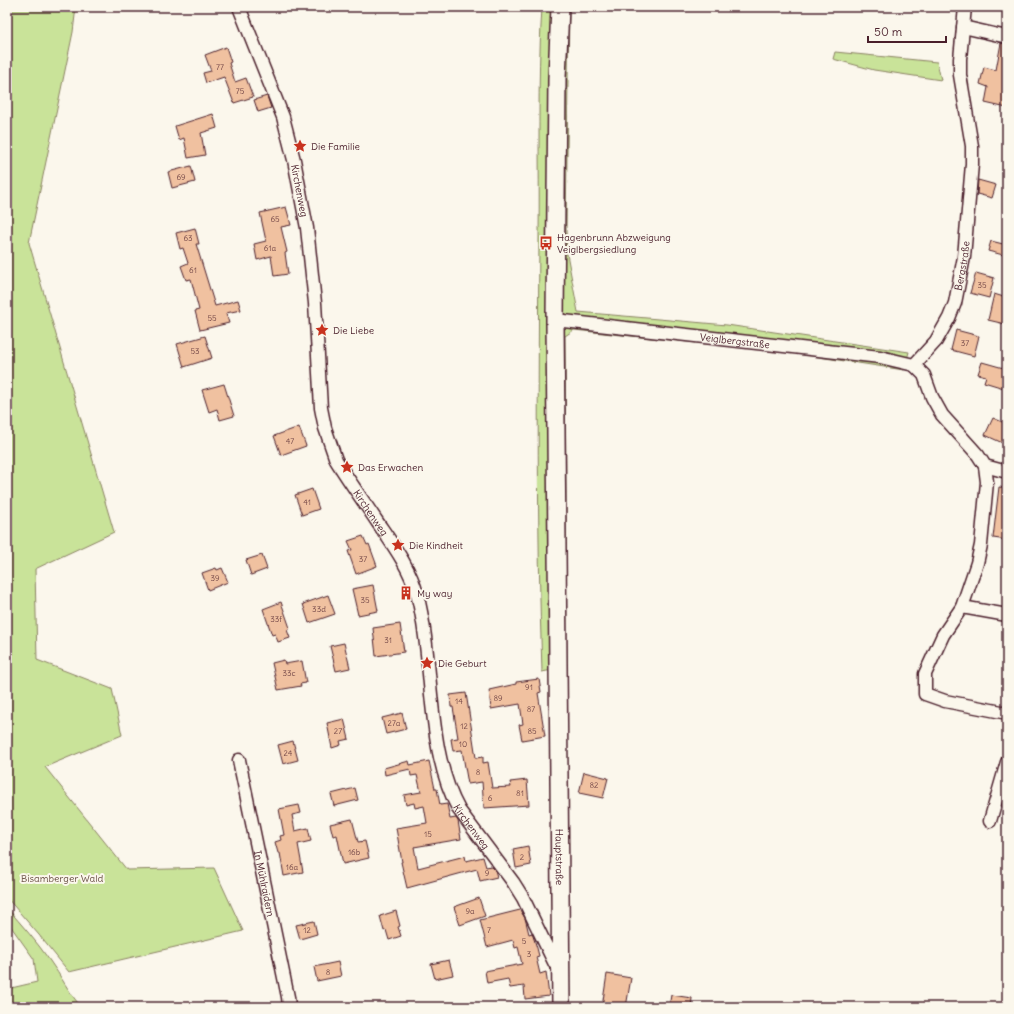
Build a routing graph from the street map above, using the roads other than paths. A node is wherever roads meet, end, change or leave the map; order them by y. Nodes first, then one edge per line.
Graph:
1 (239, 7) edge
2 (560, 7) edge
3 (965, 7) edge
4 (963, 27) junction
5 (1007, 37) edge
6 (555, 320) junction
7 (914, 365) junction
8 (985, 466) junction
9 (1007, 472) edge
10 (962, 607) junction
11 (1007, 615) edge
12 (1007, 712) edge
13 (239, 760) dead end
14 (1007, 762) edge
15 (990, 821) dead end
16 (561, 968) junction
17 (289, 1007) edge
18 (561, 1007) edge

1 - 16 street, Kirchenweg
2 - 6 main road, Hauptstraße
3 - 4 street, Bergstraße
4 - 5 street
4 - 7 street, Bergstraße
6 - 7 street, Veiglbergstraße
6 - 16 main road, Hauptstraße
7 - 8 street
8 - 9 street
8 - 10 street
10 - 11 street
10 - 12 street
13 - 17 street, In Mühlraidern
14 - 15 street
16 - 18 main road, Hauptstraße

